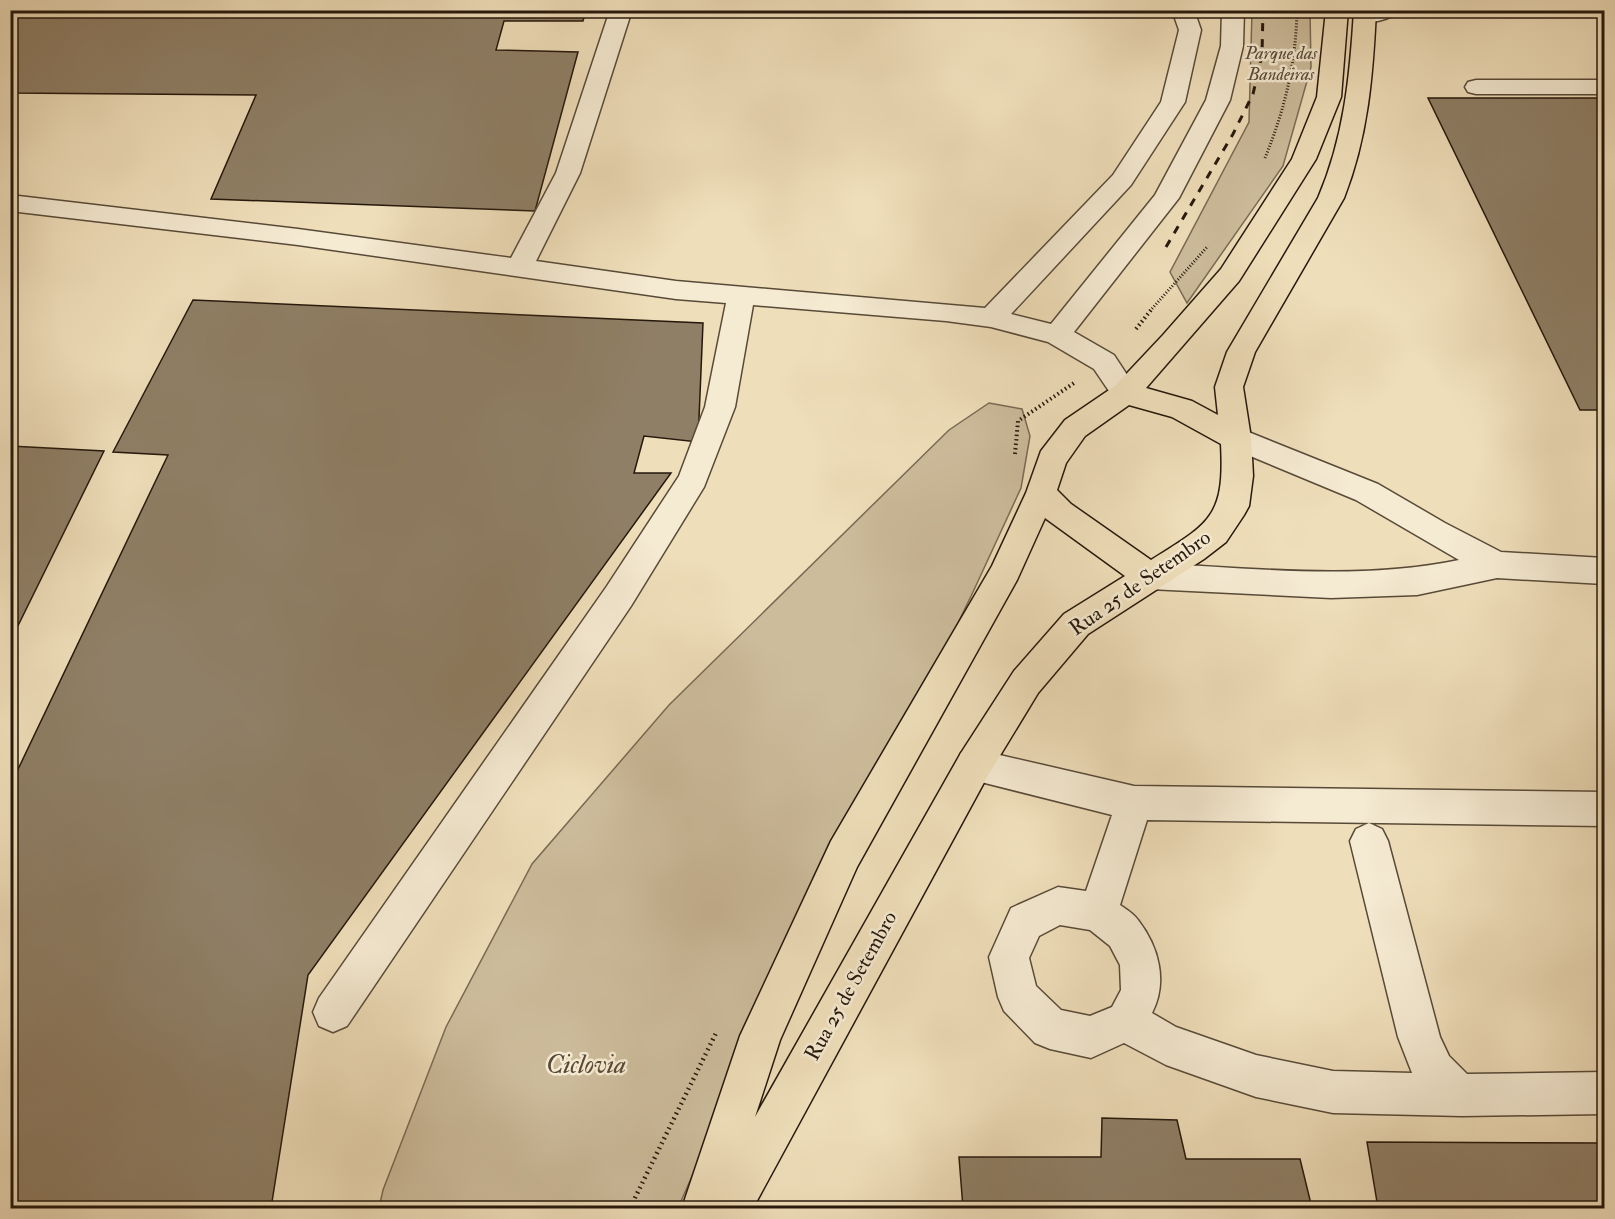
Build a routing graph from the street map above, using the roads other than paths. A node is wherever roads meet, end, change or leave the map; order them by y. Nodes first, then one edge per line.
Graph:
1 (621, 10) edge
2 (1184, 10) edge
3 (1233, 10) edge
4 (1364, 12) edge
5 (1476, 87) dead end
6 (1605, 87) edge
7 (10, 203) edge
8 (519, 268) junction
9 (741, 295) junction
10 (991, 318) junction
11 (1057, 335) junction
12 (1125, 393) junction
13 (1236, 438) junction
14 (1041, 493) junction
15 (1497, 565) junction
16 (1605, 571) edge
17 (1149, 576) junction
18 (974, 765) junction
19 (1134, 802) junction
20 (1605, 809) edge
21 (1369, 841) dead end
22 (1098, 912) junction
23 (333, 1012) dead end
24 (1126, 1021) junction
25 (1605, 1093) edge
26 (1461, 1095) junction
27 (704, 1209) edge
28 (729, 1209) edge

1 - 8 street
2 - 10 street
3 - 11 street
4 - 12 main road, Rua 25 de Setembro
4 - 13 main road, Rua 25 de Setembro
5 - 6 street
7 - 8 street
8 - 9 street
9 - 10 street
9 - 23 street
10 - 11 street
11 - 12 street
12 - 13 main road
12 - 14 main road, Rua 25 de Setembro
13 - 15 street
13 - 17 main road, Rua 25 de Setembro
14 - 17 main road
14 - 27 main road, Rua 25 de Setembro
15 - 16 street
15 - 17 street
17 - 18 main road, Rua 25 de Setembro
18 - 19 street
18 - 28 main road, Rua 25 de Setembro
19 - 20 street
19 - 22 street
21 - 26 street
22 - 24 street
22 - 24 street
24 - 26 street
25 - 26 street

